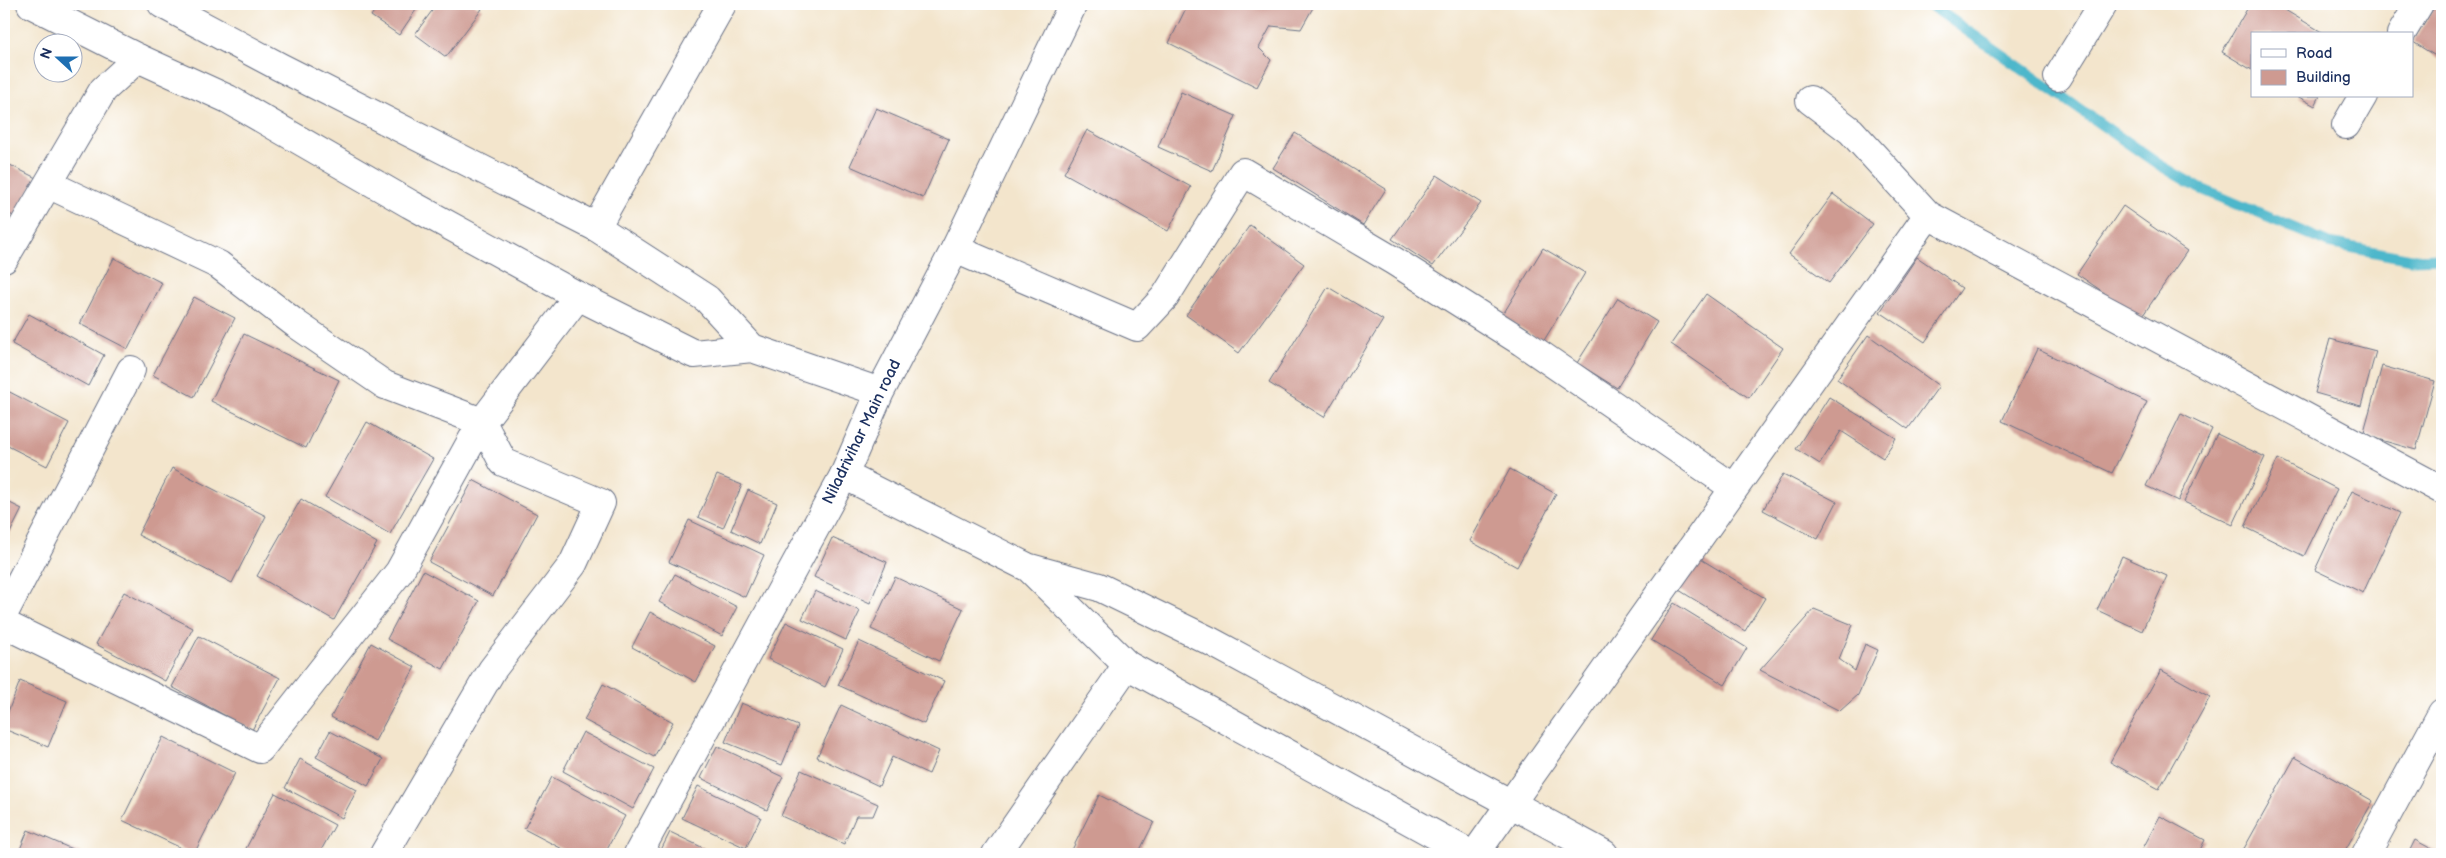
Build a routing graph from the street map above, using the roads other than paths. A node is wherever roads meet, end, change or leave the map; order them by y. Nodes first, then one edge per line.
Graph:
1 (31, 4) edge
2 (162, 4) edge
3 (722, 4) edge
4 (1072, 4) edge
5 (2103, 4) edge
6 (2419, 4) edge
7 (2402, 32) edge
8 (138, 58) junction
9 (2058, 77) dead end
10 (2362, 98) edge
11 (1810, 100) dead end
12 (2346, 125) dead end
13 (48, 184) junction
14 (1928, 216) junction
15 (596, 227) junction
16 (955, 249) junction
17 (4, 259) edge
18 (578, 296) junction
19 (752, 348) junction
20 (131, 370) dead end
21 (880, 392) junction
22 (482, 422) junction
23 (844, 475) junction
24 (1734, 488) junction
25 (2442, 490) edge
26 (1029, 568) junction
27 (4, 613) edge
28 (4, 624) edge
29 (1127, 665) junction
30 (2442, 713) edge
31 (1511, 804) junction
32 (384, 854) edge
33 (638, 854) edge
34 (996, 854) edge
35 (1470, 854) edge
36 (1475, 854) edge
37 (1604, 854) edge
38 (2366, 854) edge

1 - 8 street
2 - 15 street
3 - 15 street
4 - 16 street, Niladrivihar Main road
5 - 9 street
6 - 7 street
8 - 13 street
8 - 18 street
10 - 12 street
11 - 14 street
13 - 17 street
13 - 22 street
14 - 24 street
14 - 25 street
15 - 19 street
16 - 21 street, Niladrivihar Main road
16 - 24 street
18 - 19 street
18 - 22 street
19 - 21 street
20 - 27 street
21 - 23 street, Niladrivihar Main road
22 - 28 street
22 - 32 street
23 - 26 street
23 - 33 street, Niladrivihar Main road
24 - 31 street
26 - 29 street
26 - 31 street
29 - 34 street
29 - 35 street
30 - 38 street
31 - 36 street
31 - 37 street

